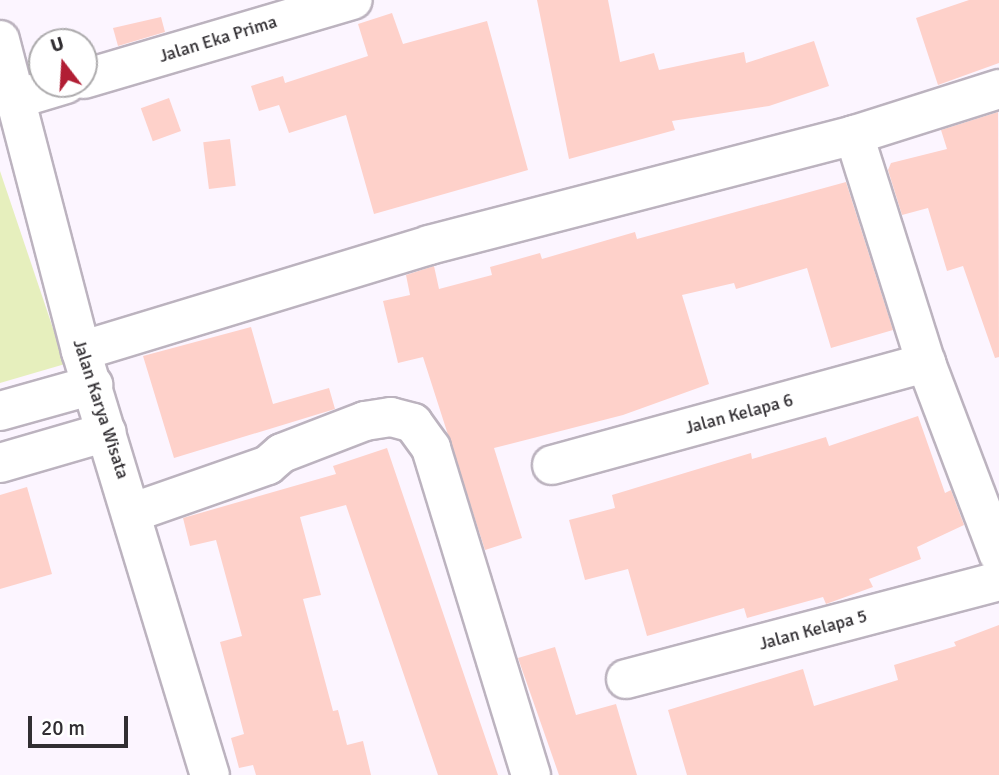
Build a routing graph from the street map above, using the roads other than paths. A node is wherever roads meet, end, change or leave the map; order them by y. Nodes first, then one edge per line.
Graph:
1 (352, 0) edge
2 (0, 40) edge
3 (98, 75) edge
4 (999, 89) edge
5 (28, 95) edge
6 (16, 99) junction
7 (854, 135) junction
8 (926, 363) junction
9 (87, 368) junction
10 (0, 411) edge
11 (107, 432) junction
12 (0, 463) edge
13 (552, 464) dead end
14 (131, 504) junction
15 (999, 555) edge
16 (999, 581) edge
17 (626, 679) dead end
18 (210, 775) edge
19 (531, 775) edge

1 - 3 street, Jalan Eka Prima
2 - 6 street, Jalan Karya Wisata
4 - 7 street
5 - 6 street
6 - 9 street, Jalan Karya Wisata
7 - 8 street
7 - 9 street
8 - 13 street, Jalan Kelapa 6
8 - 15 street
9 - 10 street
9 - 11 street, Jalan Karya Wisata
11 - 12 street
11 - 14 street, Jalan Karya Wisata
14 - 18 street, Jalan Karya Wisata
14 - 19 street
16 - 17 street, Jalan Kelapa 5

